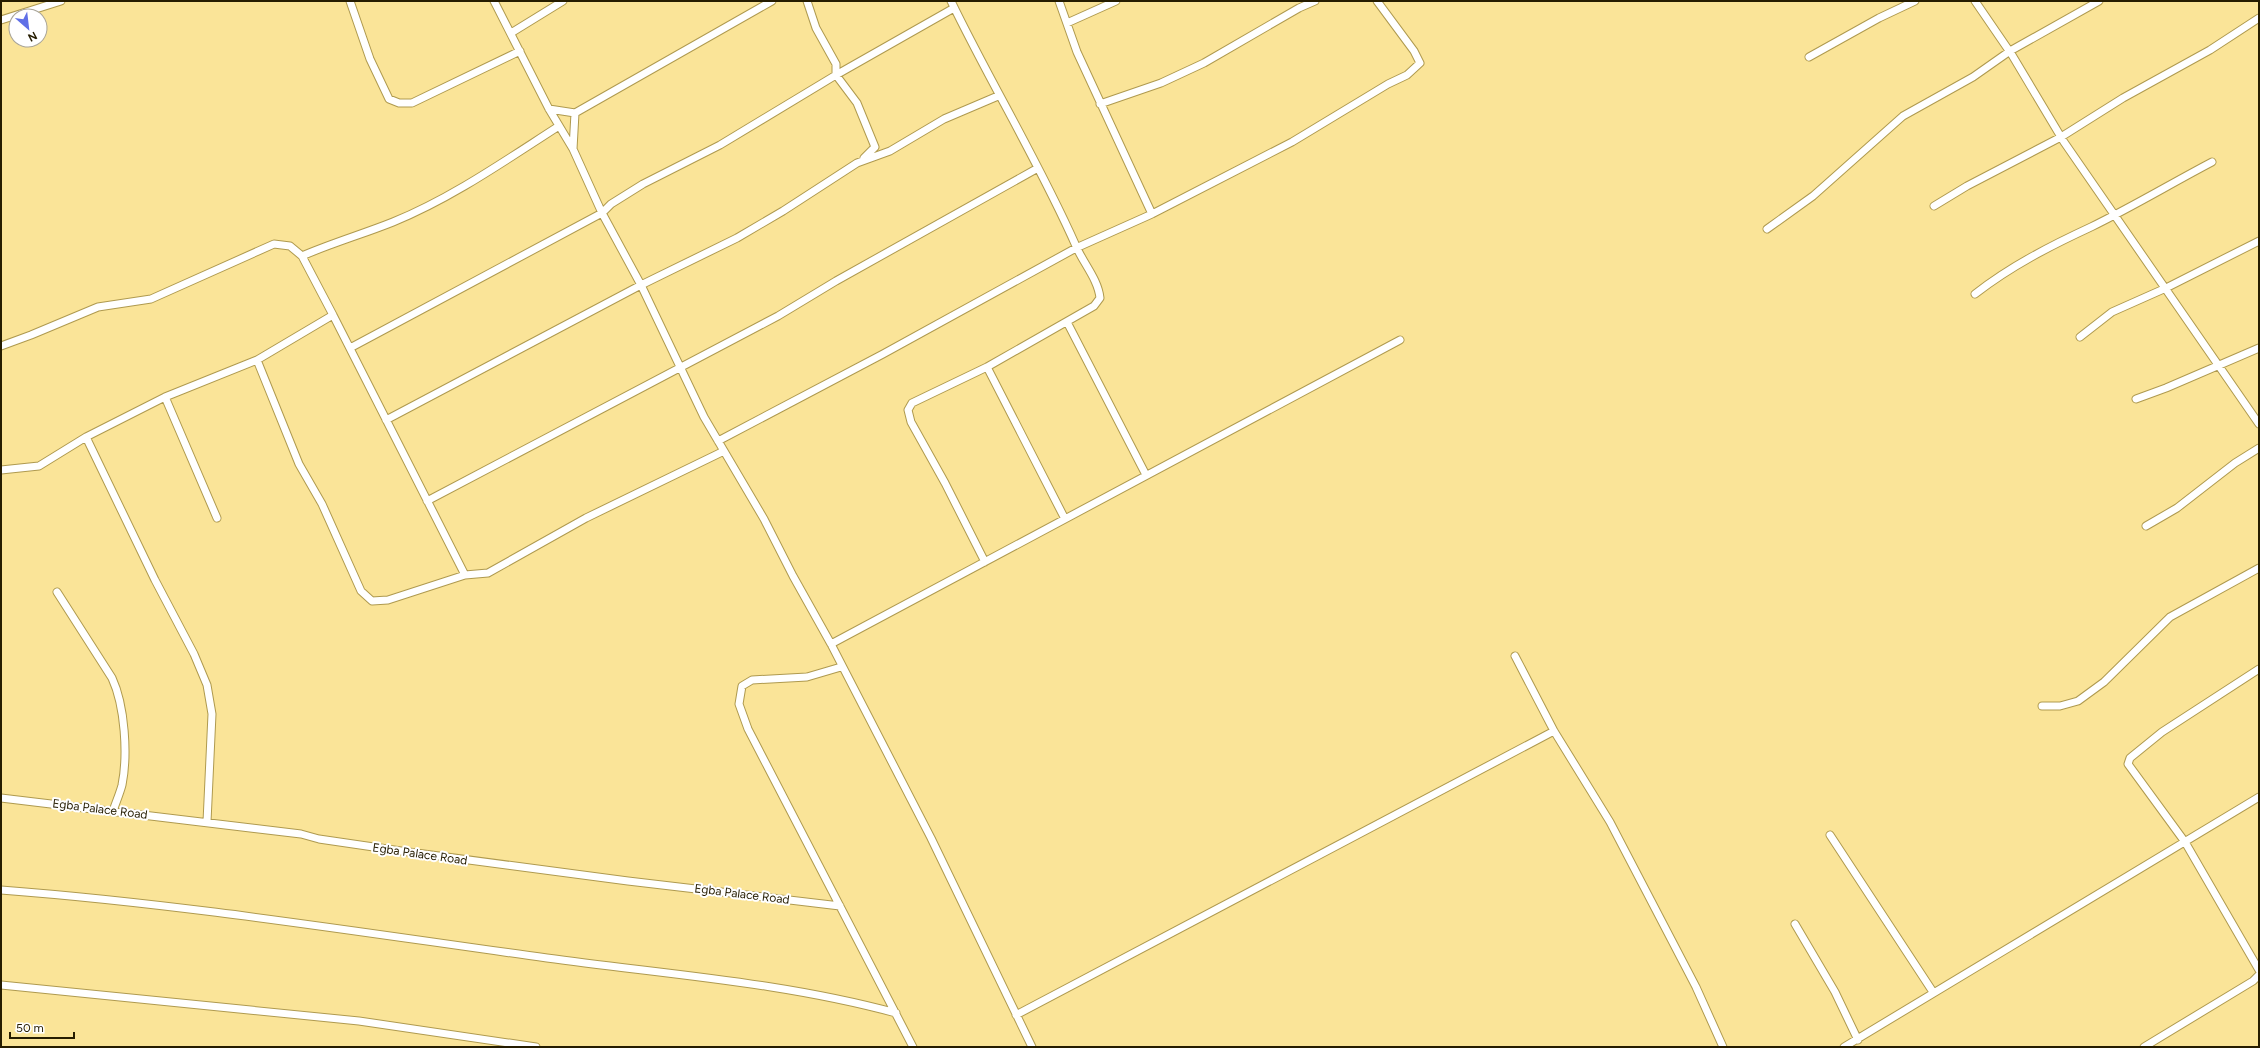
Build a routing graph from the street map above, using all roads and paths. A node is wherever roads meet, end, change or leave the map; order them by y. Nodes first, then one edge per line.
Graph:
1 (61, 1) edge
2 (350, 1) edge
3 (494, 1) edge
4 (563, 1) edge
5 (772, 1) edge
6 (807, 1) edge
7 (951, 1) edge
8 (1059, 1) edge
9 (1116, 1) edge
10 (1315, 1) edge
11 (1377, 1) edge
12 (1915, 1) edge
13 (1975, 1) edge
14 (2099, 1) edge
15 (954, 8) junction
16 (2259, 18) edge
17 (1, 20) edge
18 (1067, 23) junction
19 (511, 33) junction
20 (520, 51) junction
21 (2010, 51) junction
22 (1809, 57) dead end
23 (836, 75) junction
24 (998, 96) junction
25 (1100, 104) junction
26 (549, 109) junction
27 (575, 113) junction
28 (559, 126) junction
29 (2061, 137) junction
30 (573, 149) junction
31 (2212, 162) dead end
32 (1038, 168) junction
33 (1934, 206) dead end
34 (602, 213) junction
35 (1152, 214) junction
36 (2114, 214) junction
37 (751, 226) dead end
38 (1767, 229) dead end
39 (2259, 241) edge
40 (1076, 248) junction
41 (302, 256) junction
42 (641, 285) junction
43 (2166, 288) junction
44 (1975, 294) dead end
45 (333, 315) junction
46 (1067, 322) junction
47 (2080, 337) dead end
48 (1400, 340) dead end
49 (1, 346) edge
50 (350, 348) junction
51 (2259, 348) edge
52 (257, 360) junction
53 (2219, 366) junction
54 (987, 367) junction
55 (682, 368) junction
56 (165, 397) junction
57 (2136, 399) dead end
58 (386, 420) junction
59 (2259, 424) edge
60 (86, 437) junction
61 (718, 441) junction
62 (2259, 448) edge
63 (724, 451) junction
64 (1, 470) edge
65 (1146, 476) junction
66 (427, 501) junction
67 (217, 518) dead end
68 (1065, 519) junction
69 (2146, 526) dead end
70 (985, 562) junction
71 (2259, 568) edge
72 (464, 575) junction
73 (57, 592) dead end
74 (831, 644) junction
75 (1515, 656) dead end
76 (841, 667) junction
77 (2259, 668) edge
78 (2042, 706) dead end
79 (1554, 731) junction
80 (2259, 797) edge
81 (1, 798) edge
82 (113, 811) junction
83 (207, 822) junction
84 (1830, 835) dead end
85 (2185, 842) junction
86 (1, 890) edge
87 (840, 906) junction
88 (1795, 924) dead end
89 (2259, 970) edge
90 (2259, 975) edge
91 (1, 985) edge
92 (1932, 992) junction
93 (896, 1013) junction
94 (1016, 1016) junction
95 (1858, 1040) junction
96 (536, 1047) edge
97 (913, 1047) edge
98 (1032, 1047) edge
99 (1723, 1047) edge
100 (1844, 1047) edge
101 (2144, 1047) edge

1 - 17 street
2 - 20 street
3 - 19 street
4 - 19 street
5 - 27 street
6 - 23 street
7 - 15 street
8 - 18 street
9 - 18 street
10 - 25 street
11 - 35 street
12 - 22 street
13 - 21 street
14 - 21 street
15 - 23 street
15 - 24 street
16 - 29 street
18 - 25 street
19 - 20 street
20 - 26 street
21 - 29 street
21 - 38 street
23 - 34 street
23 - 37 street
24 - 32 street
24 - 42 street
25 - 35 street
26 - 27 street
26 - 28 street
27 - 30 street
28 - 30 street
28 - 41 street
29 - 33 street
29 - 36 street
30 - 34 street
31 - 36 street
32 - 40 street
32 - 55 street
34 - 42 street
34 - 50 street
35 - 40 street
36 - 43 street
36 - 44 street
39 - 43 street
40 - 46 street
40 - 61 street
41 - 45 street
41 - 49 street
42 - 55 street
42 - 58 street
43 - 47 street
43 - 53 street
45 - 50 street
45 - 52 street
46 - 54 street
46 - 65 street
48 - 65 street
50 - 58 street
51 - 53 street
52 - 56 street
52 - 72 street
53 - 57 street
53 - 59 street
54 - 68 street
54 - 70 street
55 - 61 street
55 - 66 street
56 - 60 street
56 - 67 street
58 - 66 street
60 - 64 street
60 - 83 street
61 - 63 street
62 - 69 street
63 - 72 street
63 - 74 street
65 - 68 street
66 - 72 street
68 - 70 street
70 - 74 street
71 - 78 street
73 - 82 street
74 - 76 street
75 - 79 street
76 - 87 street
76 - 94 street
77 - 85 street
79 - 94 street
79 - 99 street
80 - 85 street
81 - 82 street, Egba Palace Road
82 - 83 street, Egba Palace Road
83 - 87 street, Egba Palace Road
84 - 92 street
85 - 89 street
85 - 92 street
86 - 93 street
87 - 93 street
88 - 95 street
90 - 101 street
91 - 96 street
92 - 95 street
93 - 97 street
94 - 98 street
95 - 100 street

